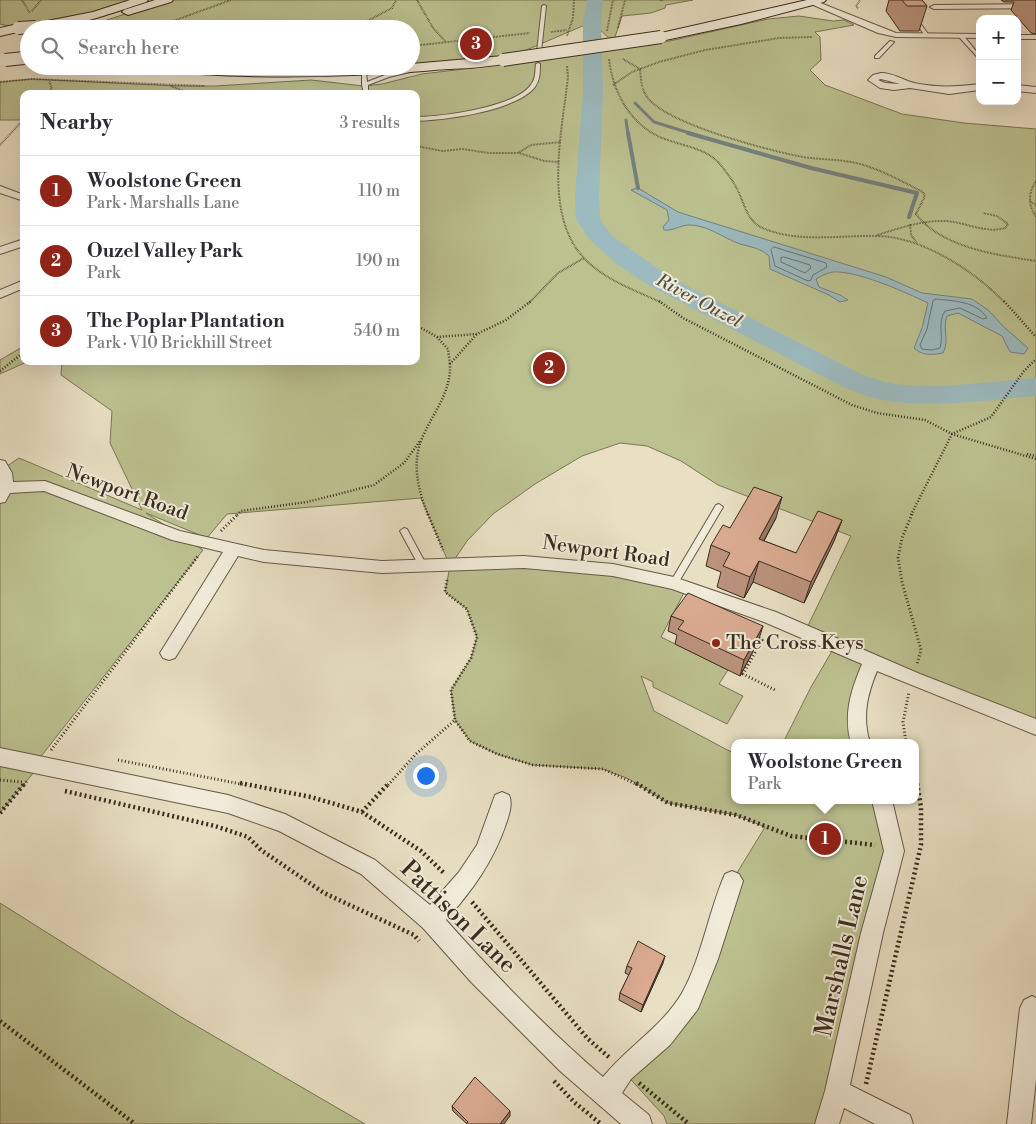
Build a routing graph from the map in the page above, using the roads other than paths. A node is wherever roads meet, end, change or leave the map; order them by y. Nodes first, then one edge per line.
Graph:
1 (142, 0) edge
2 (167, 0) edge
3 (1032, 0) edge
4 (817, 1) edge
5 (964, 3) edge
6 (839, 4) dead end
7 (1036, 5) edge
8 (544, 6) dead end
9 (934, 6) dead end
10 (841, 13) junction
11 (911, 13) edge
12 (70, 20) edge
13 (107, 20) edge
14 (0, 27) edge
15 (18, 28) joint
16 (0, 32) edge
17 (928, 36) junction
18 (961, 36) junction
19 (976, 36) edge
20 (1021, 36) edge
21 (1036, 37) edge
22 (894, 39) junction
23 (906, 45) dead end
24 (960, 46) dead end
25 (969, 46) junction
26 (539, 52) dead end
27 (976, 54) edge
28 (877, 57) dead end
29 (20, 59) edge
30 (2, 60) edge
31 (538, 64) dead end
32 (422, 67) edge
33 (364, 75) edge
34 (391, 75) edge
35 (364, 85) junction
36 (910, 85) dead end
37 (976, 88) edge
38 (1021, 88) edge
39 (365, 90) edge
40 (1036, 90) edge
41 (420, 119) edge
42 (0, 189) edge
43 (20, 197) edge
44 (20, 244) edge
45 (0, 251) edge
46 (20, 286) edge
47 (0, 294) edge
48 (0, 465) edge
49 (3, 493) edge
50 (719, 507) dead end
51 (404, 531) dead end
52 (233, 550) junction
53 (423, 566) junction
54 (674, 583) junction
55 (169, 653) dead end
56 (872, 661) junction
57 (1036, 727) edge
58 (859, 739) edge
59 (0, 758) edge
60 (502, 801) dead end
61 (883, 804) edge
62 (732, 881) dead end
63 (431, 920) junction
64 (1032, 1008) dead end
65 (837, 1091) junction
66 (606, 1095) junction
67 (640, 1124) edge
68 (827, 1124) edge
69 (902, 1124) edge
70 (1018, 1124) edge

1 - 12 street
2 - 13 street
3 - 7 street
4 - 10 street
4 - 32 street, bridge
5 - 7 street
5 - 9 street
6 - 10 street
8 - 26 lane
10 - 22 street
11 - 17 lane
14 - 15 street
15 - 16 street
17 - 18 street
17 - 22 street
18 - 19 street
18 - 25 lane
20 - 21 street
22 - 23 street
22 - 28 lane
24 - 25 street
25 - 27 lane
29 - 30 street, bridge
31 - 41 lane
33 - 35 lane
34 - 35 lane
35 - 39 lane
36 - 37 street
38 - 40 street
42 - 43 street
44 - 45 street
46 - 47 street
48 - 49 street, Newport Road
49 - 52 street, Newport Road
50 - 54 lane
51 - 53 lane
52 - 53 street, Newport Road
52 - 55 street
53 - 54 street, Newport Road
54 - 56 street, Newport Road
56 - 57 street, Newport Road
56 - 58 street
59 - 63 street, Pattison Lane
60 - 63 street
61 - 65 street, Marshalls Lane
62 - 66 street
63 - 66 street, Pattison Lane
64 - 70 street
65 - 68 street, Marshalls Lane
65 - 69 street
66 - 67 street, Pattison Lane

